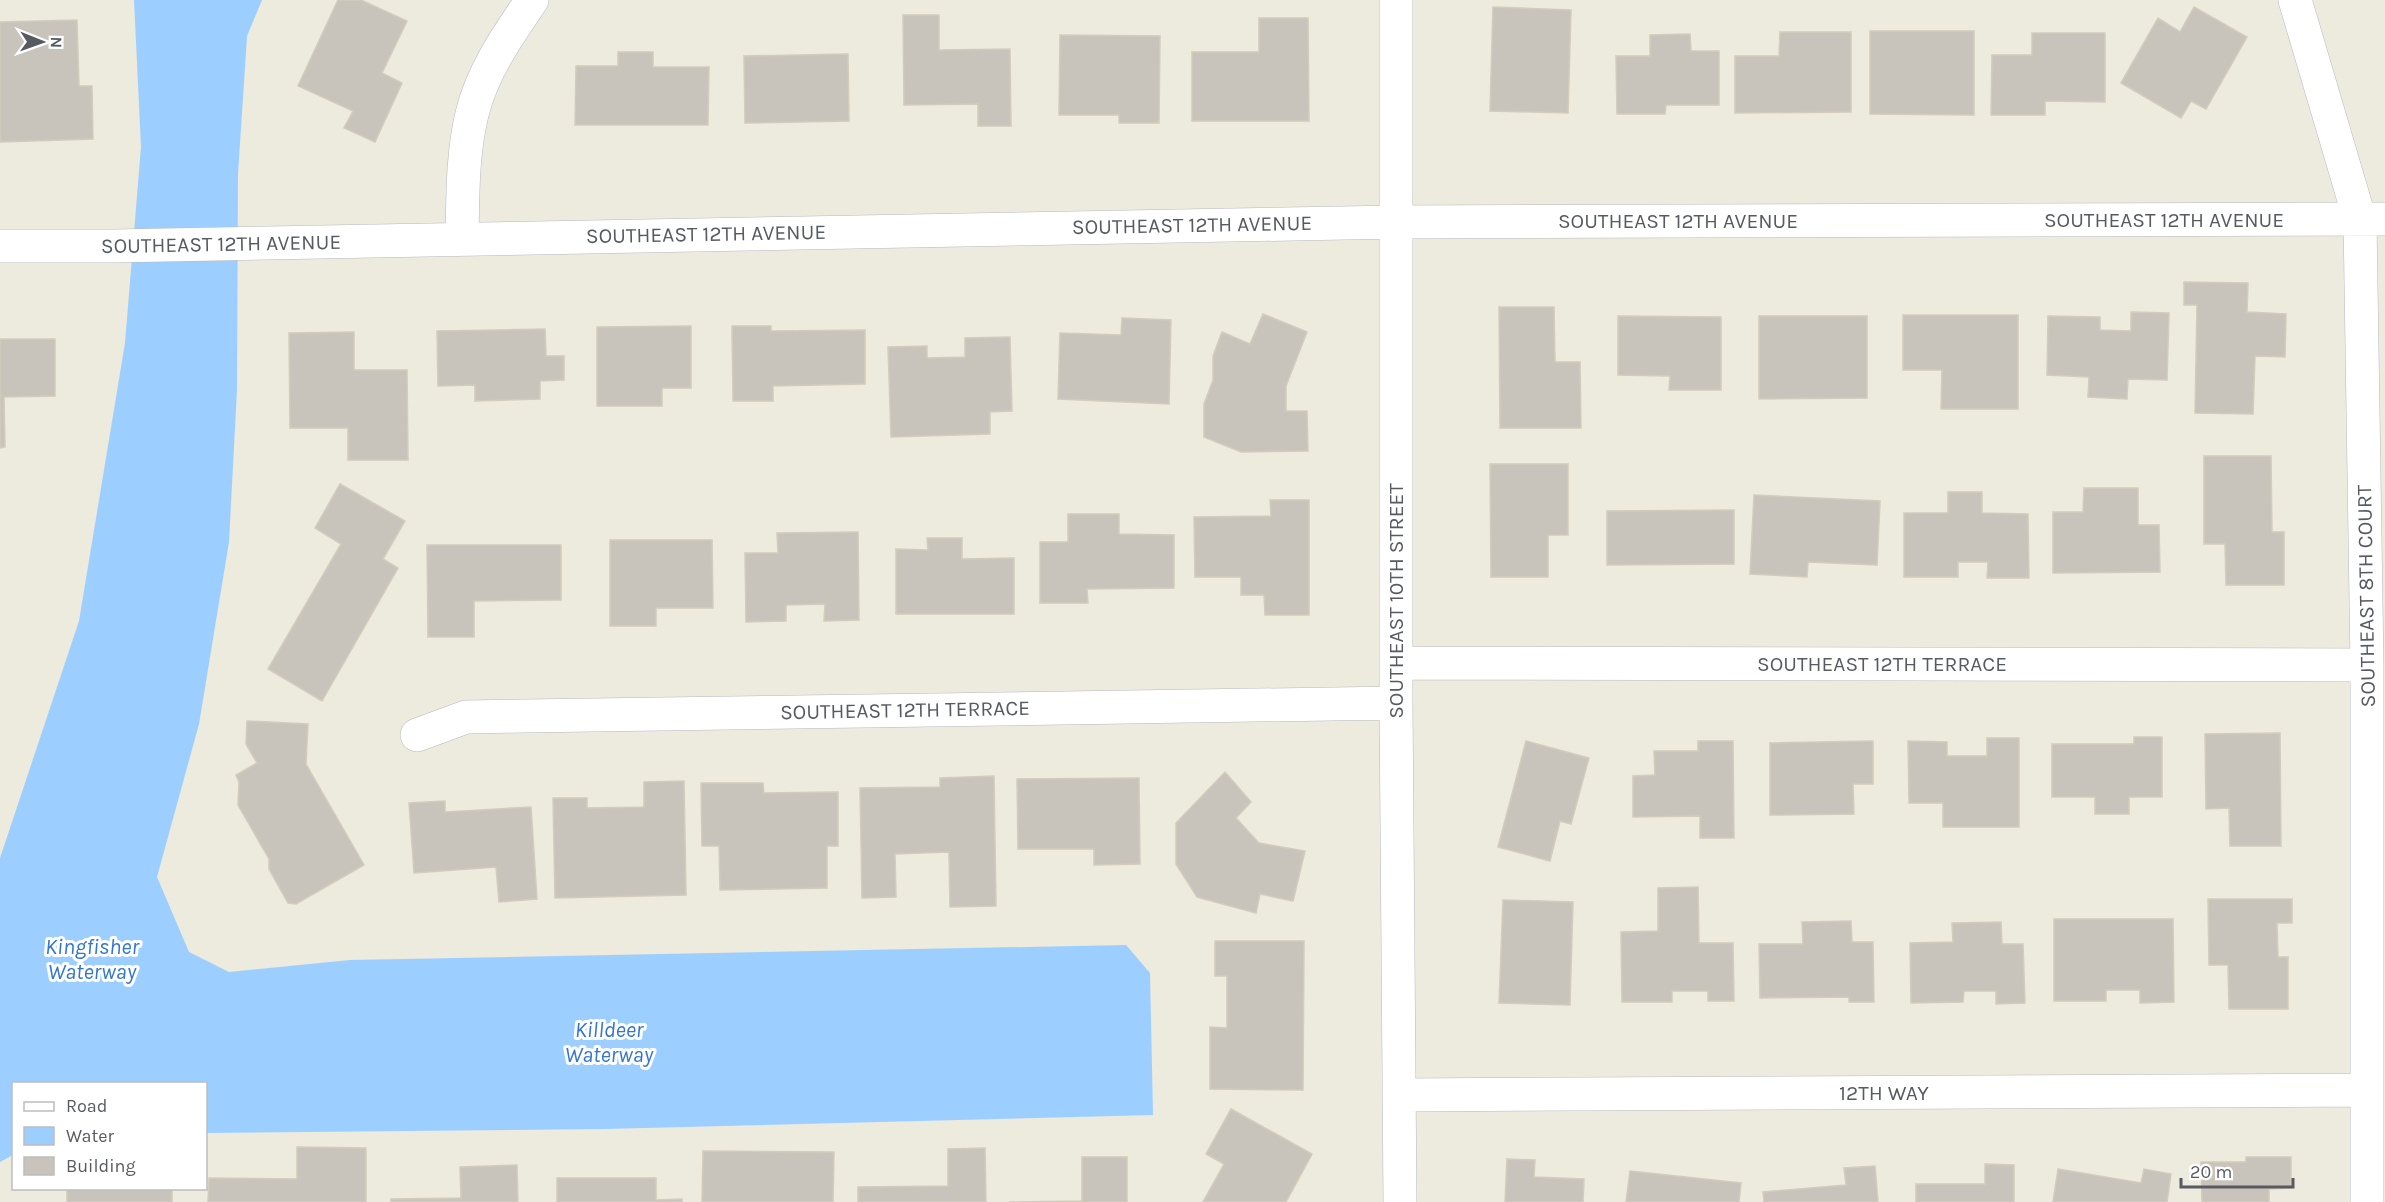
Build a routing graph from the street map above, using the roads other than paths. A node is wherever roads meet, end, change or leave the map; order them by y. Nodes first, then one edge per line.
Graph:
1 (532, 0) edge
2 (1396, 0) edge
3 (2295, 0) edge
4 (2373, 220) edge
5 (1397, 222) junction
6 (462, 238) junction
7 (0, 246) edge
8 (1396, 663) junction
9 (2367, 665) junction
10 (1396, 703) junction
11 (417, 735) dead end
12 (2367, 1090) junction
13 (1401, 1095) junction
14 (1400, 1202) edge
15 (2367, 1202) edge

1 - 6 street
2 - 5 street, SOUTHEAST 10TH STREET
3 - 4 street, SOUTHEAST 8TH COURT
4 - 5 street, SOUTHEAST 12TH AVENUE
4 - 9 street, SOUTHEAST 8TH COURT
5 - 6 street, SOUTHEAST 12TH AVENUE
5 - 8 street, SOUTHEAST 10TH STREET
6 - 7 street, SOUTHEAST 12TH AVENUE
8 - 9 street, SOUTHEAST 12TH TERRACE
8 - 10 street, SOUTHEAST 10TH STREET
9 - 12 street, SOUTHEAST 8TH COURT
10 - 11 street, SOUTHEAST 12TH TERRACE
10 - 13 street, SOUTHEAST 10TH STREET
12 - 13 street, 12TH WAY
12 - 15 street, SOUTHEAST 8TH COURT
13 - 14 street, SOUTHEAST 10TH STREET

